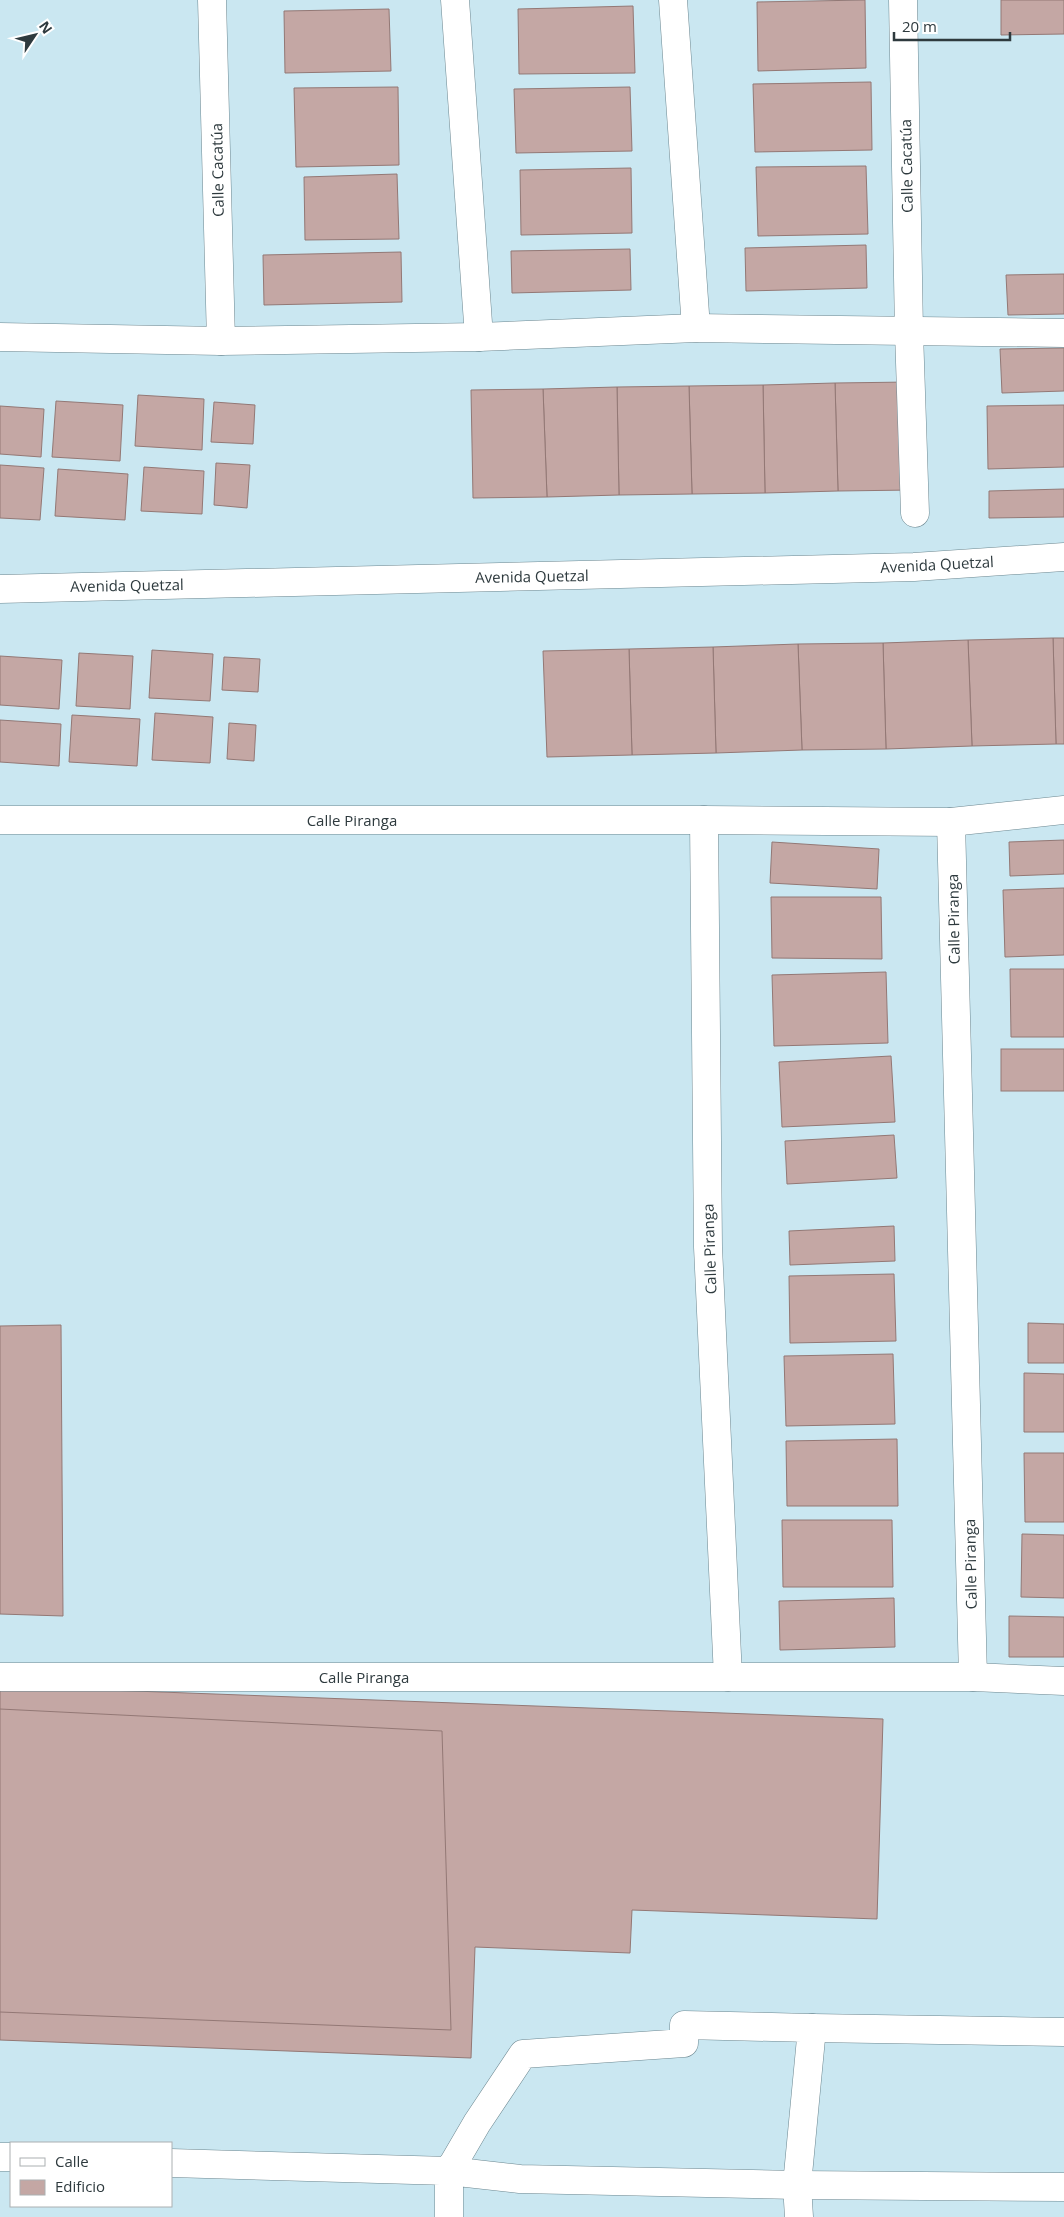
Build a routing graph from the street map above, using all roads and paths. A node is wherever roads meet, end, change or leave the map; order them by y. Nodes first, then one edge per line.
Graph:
1 (212, 0) edge
2 (455, 0) edge
3 (673, 0) edge
4 (903, 0) edge
5 (696, 328) junction
6 (909, 332) junction
7 (1064, 333) edge
8 (479, 337) junction
9 (0, 338) edge
10 (221, 341) junction
11 (915, 513) dead end
12 (1064, 557) edge
13 (0, 588) edge
14 (1064, 810) edge
15 (0, 820) edge
16 (704, 820) junction
17 (951, 822) junction
18 (0, 1677) edge
19 (973, 1677) junction
20 (728, 1678) junction
21 (1064, 1681) edge
22 (812, 2028) junction
23 (1064, 2032) edge
24 (172, 2162) edge
25 (449, 2171) junction
26 (797, 2185) junction
27 (1064, 2186) edge
28 (449, 2217) edge
29 (799, 2217) edge

1 - 10 street, Calle Cacatúa
2 - 8 street
3 - 5 street
4 - 6 street, Calle Cacatúa
5 - 6 street
5 - 8 street
6 - 7 street
6 - 11 street, Calle Cacatúa
8 - 10 street
9 - 10 street
12 - 13 street, Avenida Quetzal
14 - 17 street, Calle Piranga
15 - 16 street, Calle Piranga
16 - 17 street, Calle Piranga
16 - 20 street, Calle Piranga
17 - 19 street, Calle Piranga
18 - 20 street, Calle Piranga
19 - 20 street, Calle Piranga
19 - 21 street, Calle Piranga
22 - 23 street
22 - 25 street
22 - 26 street
24 - 25 street
25 - 26 street
25 - 28 street
26 - 27 street
26 - 29 street

